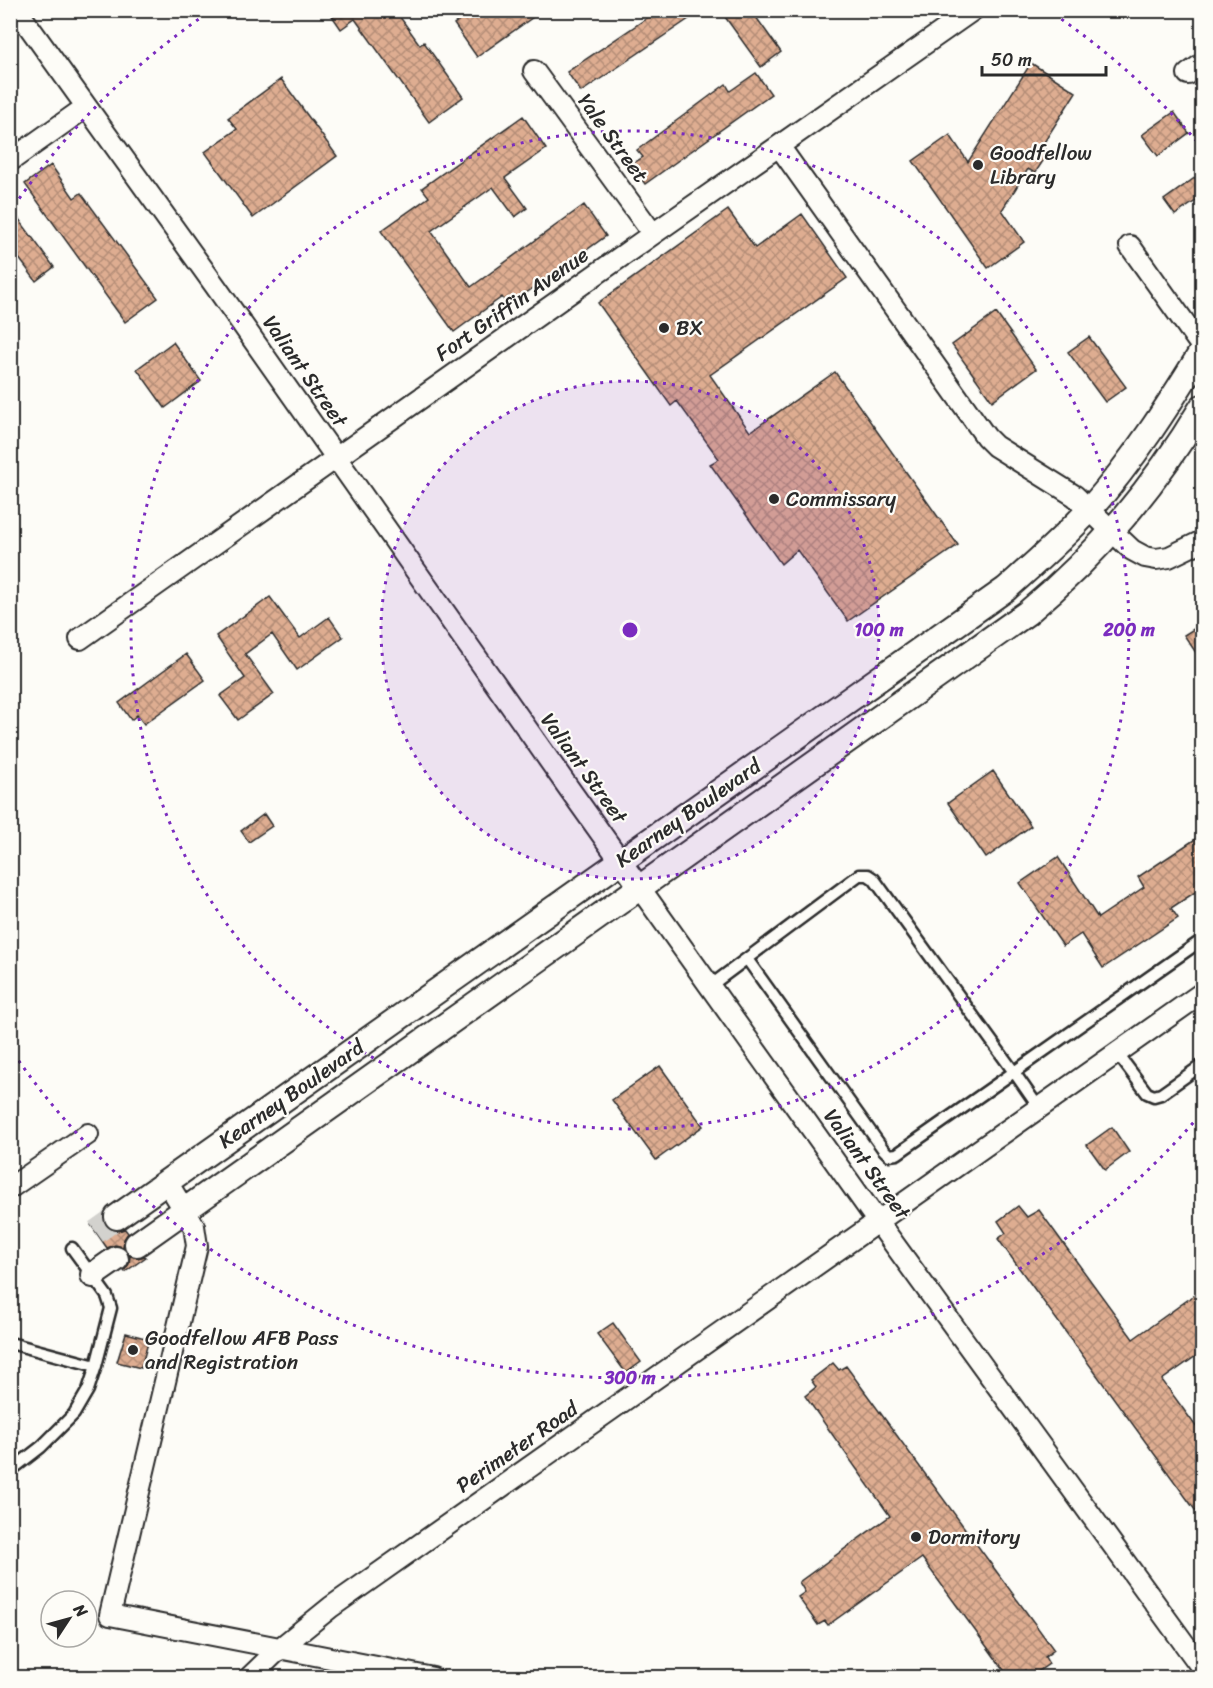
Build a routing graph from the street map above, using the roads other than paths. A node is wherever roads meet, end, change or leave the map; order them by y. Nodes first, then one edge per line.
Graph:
1 (17, 10) edge
2 (973, 10) edge
3 (534, 71) dead end
4 (86, 107) junction
5 (779, 146) junction
6 (10, 161) edge
7 (653, 234) junction
8 (1130, 246) dead end
9 (1203, 349) edge
10 (1203, 407) edge
11 (337, 457) junction
12 (1090, 508) junction
13 (1112, 531) junction
14 (1203, 541) edge
15 (80, 639) dead end
16 (621, 860) junction
17 (640, 887) junction
18 (1203, 940) edge
19 (747, 959) junction
20 (710, 986) junction
21 (1203, 993) edge
22 (1117, 1053) junction
23 (1203, 1065) edge
24 (1014, 1072) junction
25 (1039, 1108) junction
26 (88, 1134) dead end
27 (166, 1182) junction
28 (10, 1188) edge
29 (186, 1210) junction
30 (117, 1217) tunnel mouth
31 (878, 1222) junction
32 (137, 1244) dead end
33 (72, 1248) dead end
34 (116, 1259) dead end
35 (93, 1275) junction
36 (10, 1343) edge
37 (96, 1366) junction
38 (10, 1472) edge
39 (279, 1649) junction
40 (1203, 1668) edge
41 (249, 1677) edge
42 (433, 1677) edge

1 - 4 street, Valiant Street
2 - 5 street, Fort Griffin Avenue
3 - 7 street, Yale Street
4 - 6 street
4 - 11 street, Valiant Street
5 - 7 street, Fort Griffin Avenue
5 - 12 street
7 - 11 street, Fort Griffin Avenue
8 - 9 street
9 - 12 street, Kearney Boulevard
10 - 13 street, Kearney Boulevard
11 - 15 street, Fort Griffin Avenue
11 - 16 street, Valiant Street
12 - 13 street
12 - 16 street, Kearney Boulevard
13 - 14 street
13 - 17 street, Kearney Boulevard
16 - 17 street, Valiant Street
16 - 27 street, Kearney Boulevard
17 - 20 street, Valiant Street
17 - 29 street, Kearney Boulevard
18 - 24 lane
19 - 20 lane
19 - 24 lane
19 - 24 lane
20 - 31 street, Valiant Street
21 - 22 street, Perimeter Road
22 - 23 lane
22 - 25 street, Perimeter Road
24 - 25 lane
25 - 31 street, Perimeter Road
26 - 28 street
27 - 29 street
27 - 30 street, Kearney Boulevard
29 - 32 street, Kearney Boulevard
29 - 39 street
31 - 39 street, Perimeter Road
31 - 40 street, Valiant Street
33 - 35 lane
34 - 35 street
35 - 37 lane
36 - 37 lane
37 - 38 lane
39 - 41 street, Perimeter Road
39 - 42 street

